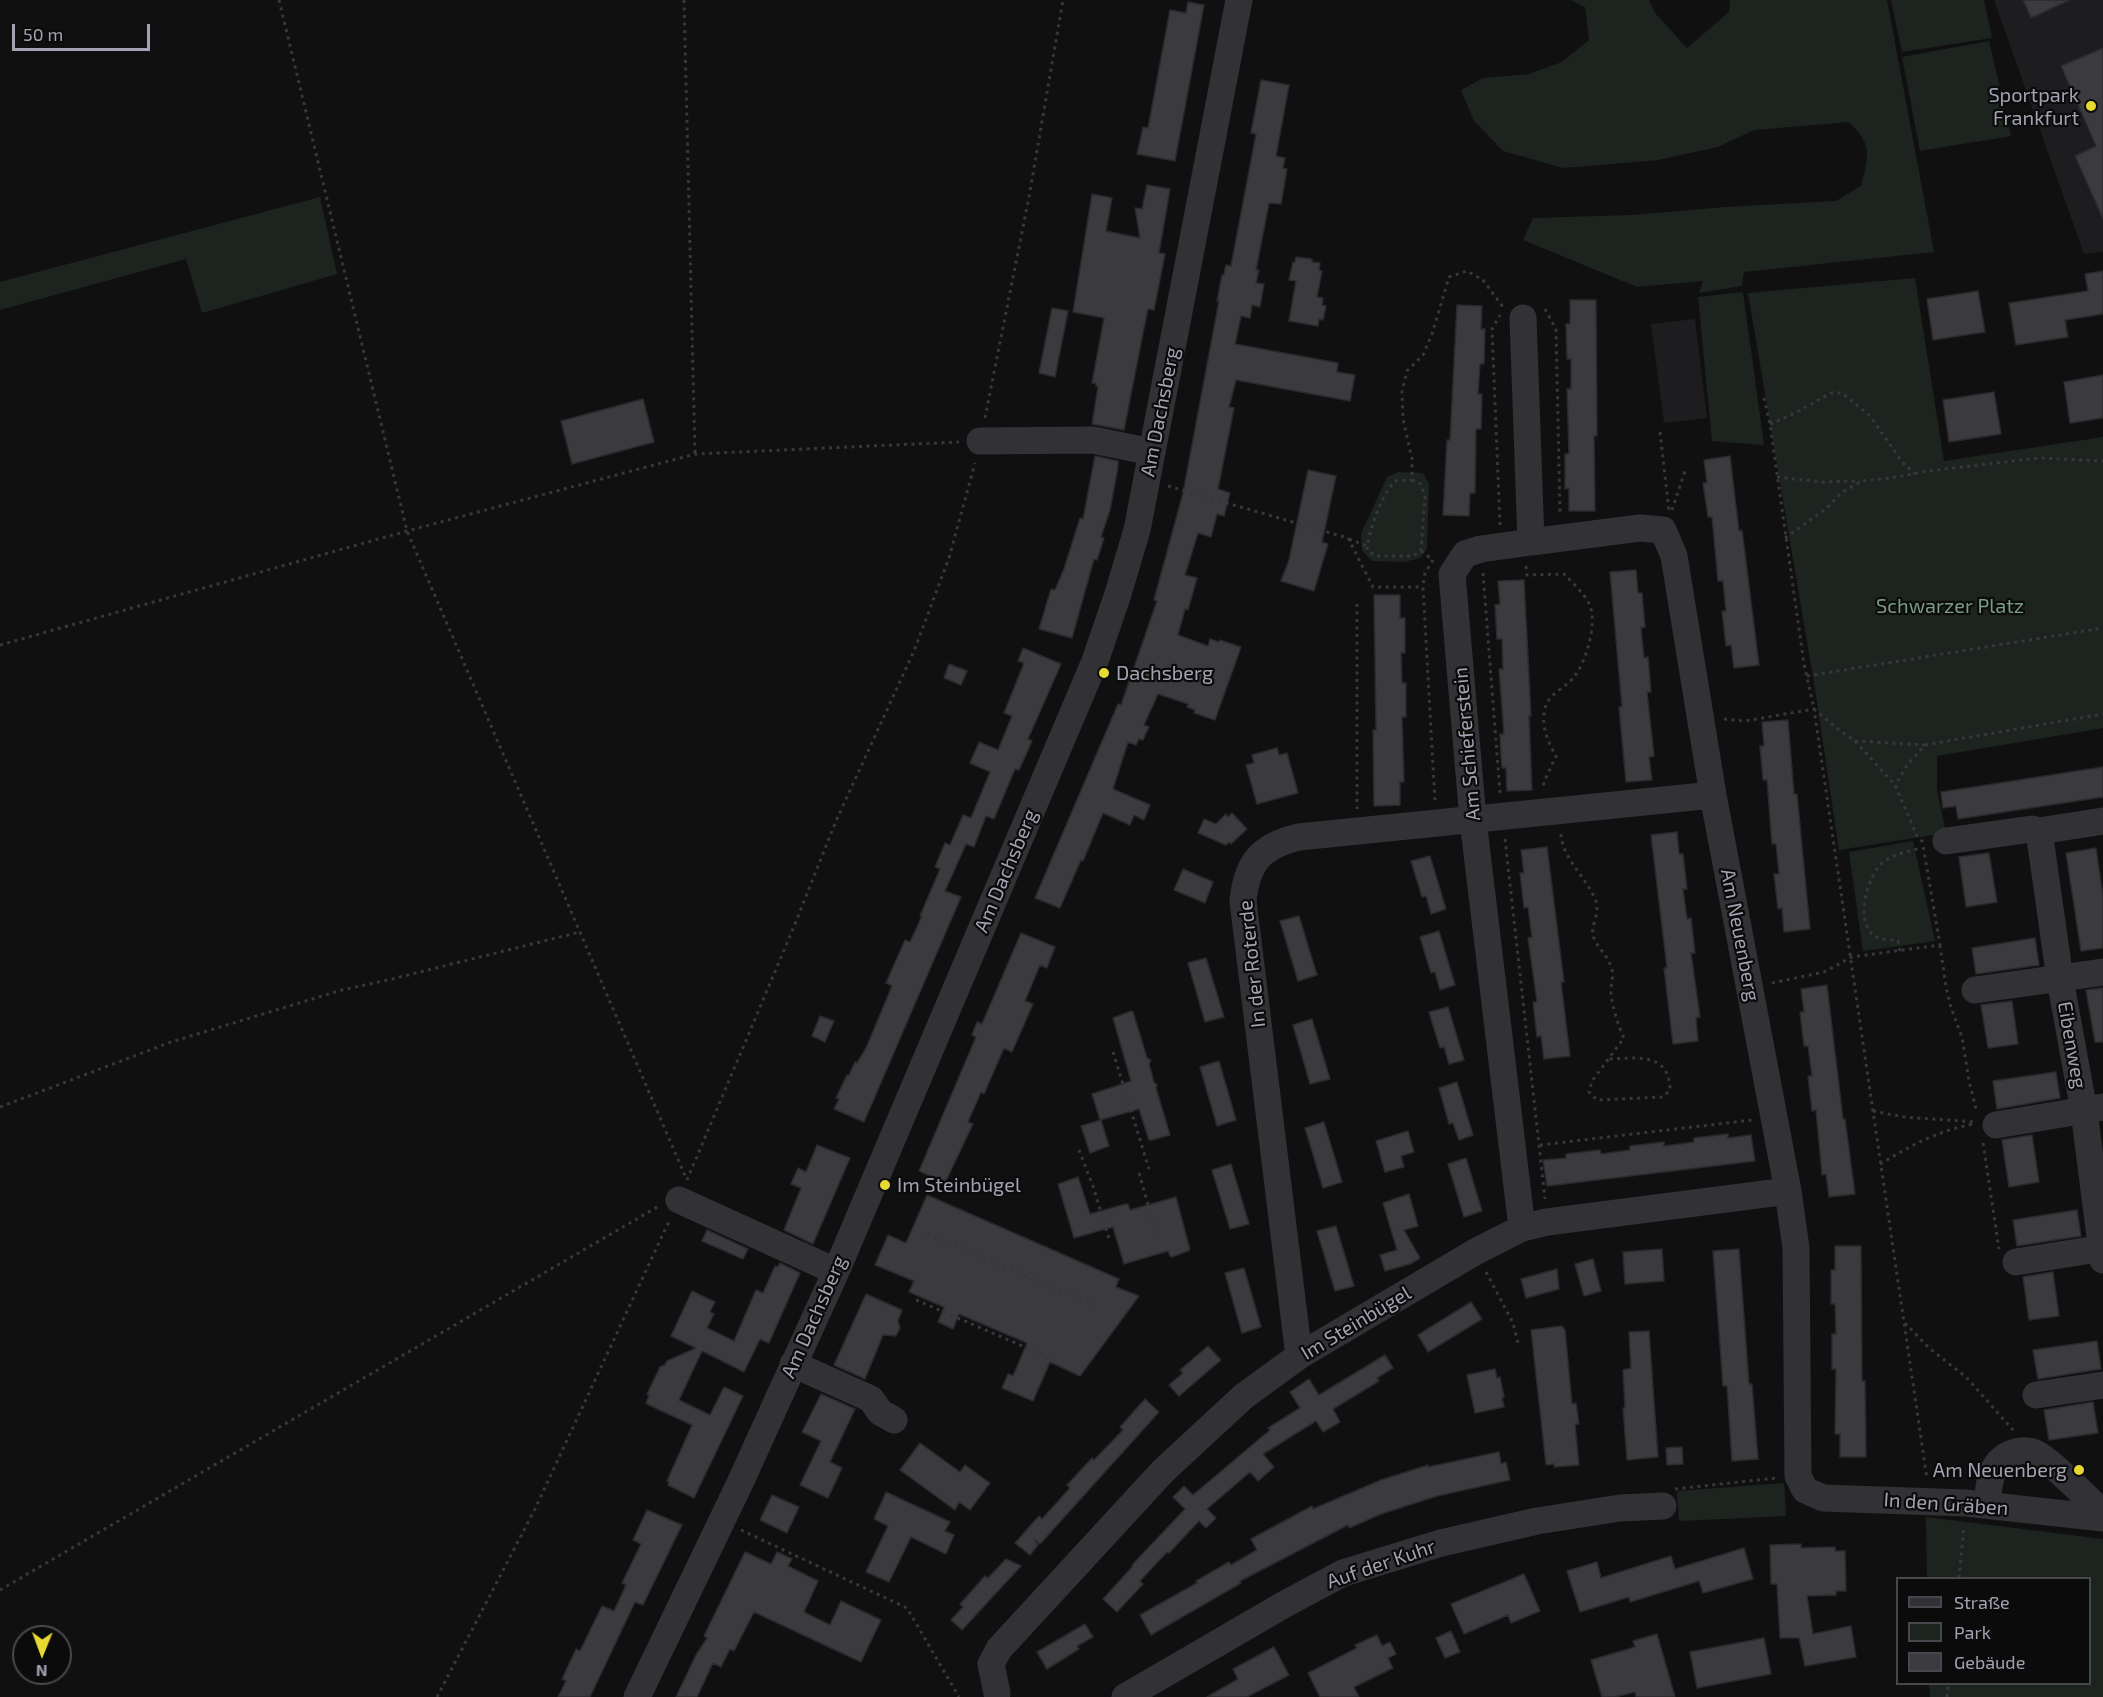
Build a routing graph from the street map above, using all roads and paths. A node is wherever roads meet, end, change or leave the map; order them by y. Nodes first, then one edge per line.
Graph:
1 (279, 0) edge
2 (684, 0) edge
3 (1063, 0) edge
4 (1239, 0) edge
5 (1523, 318) joint
6 (1764, 398) dead end
7 (1770, 424) junction
8 (1660, 432) dead end
9 (980, 441) junction
10 (1152, 452) junction
11 (695, 454) junction
12 (2103, 462) edge
13 (1915, 474) junction
14 (1777, 477) junction
15 (1413, 480) junction
16 (1147, 481) junction
17 (1862, 481) junction
18 (1663, 530) junction
19 (407, 531) junction
20 (1348, 538) junction
21 (1785, 538) junction
22 (1527, 543) junction
23 (1367, 546) junction
24 (1481, 549) junction
25 (1421, 551) junction
26 (1423, 587) junction
27 (1357, 604) dead end
28 (2103, 628) edge
29 (0, 645) edge
30 (1806, 676) junction
31 (1814, 709) junction
32 (2103, 714) edge
33 (1702, 725) junction
34 (1855, 741) junction
35 (1925, 745) junction
36 (1895, 784) junction
37 (1713, 795) junction
38 (1552, 812) junction
39 (1502, 817) junction
40 (1473, 820) junction
41 (2103, 821) edge
42 (1436, 824) junction
43 (1358, 830) junction
44 (2039, 831) junction
45 (1930, 844) junction
46 (580, 932) junction
47 (1940, 945) junction
48 (1900, 951) junction
49 (1852, 957) junction
50 (2103, 972) edge
51 (2060, 979) junction
52 (1750, 987) junction
53 (1975, 990) dead end
54 (1113, 1053) dead end
55 (1609, 1059) junction
56 (0, 1107) edge
57 (2093, 1109) edge
58 (1873, 1112) junction
59 (1774, 1117) junction
60 (1988, 1124) junction
61 (1540, 1145) junction
62 (1079, 1150) dead end
63 (1880, 1164) junction
64 (1149, 1169) dead end
65 (1139, 1173) dead end
66 (683, 1190) junction
67 (1788, 1191) junction
68 (1534, 1225) junction
69 (1156, 1233) dead end
70 (920, 1235) dead end
71 (1110, 1242) dead end
72 (1475, 1252) junction
73 (2102, 1252) edge
74 (2016, 1262) joint
75 (835, 1271) junction
76 (916, 1300) dead end
77 (1099, 1308) dead end
78 (1904, 1322) junction
79 (1518, 1343) dead end
80 (1299, 1356) junction
81 (1055, 1360) dead end
82 (793, 1364) junction
83 (2103, 1385) edge
84 (2036, 1395) dead end
85 (894, 1420) dead end
86 (2032, 1451) junction
87 (1798, 1476) junction
88 (1931, 1502) junction
89 (1977, 1504) junction
90 (1663, 1506) joint
91 (2103, 1513) edge
92 (2103, 1518) edge
93 (736, 1528) dead end
94 (1959, 1577) edge
95 (0, 1590) edge
96 (997, 1693) dead end
97 (437, 1697) edge
98 (637, 1697) edge
99 (959, 1697) edge
100 (1125, 1697) edge

1 - 19 path
2 - 11 path
3 - 9 path
4 - 10 street, Am Dachsberg
5 - 15 path
5 - 22 street
6 - 7 path
7 - 13 path
7 - 14 path
8 - 18 path
9 - 10 street
9 - 11 path
9 - 66 path
10 - 16 street, Am Dachsberg
11 - 19 path
12 - 13 path
13 - 17 path
14 - 17 path
14 - 21 path
15 - 23 path
15 - 25 path
16 - 20 path
16 - 75 street, Am Dachsberg
17 - 21 path
18 - 22 street
18 - 33 street, Am Neuenberg
19 - 29 path
19 - 46 path
20 - 23 path
20 - 26 path
21 - 30 path
22 - 24 street, Am Schieferstein
22 - 38 path
23 - 25 path
24 - 39 path
24 - 40 street, Am Schieferstein
25 - 26 path
26 - 42 path
27 - 43 path
28 - 30 path
30 - 31 path
31 - 33 path
31 - 34 path
31 - 49 path
32 - 35 path
33 - 37 street, Am Neuenberg
34 - 35 path
34 - 36 path
35 - 36 path
36 - 45 path
37 - 38 street, In der Roterde
37 - 52 street, Am Neuenberg
38 - 39 street, In der Roterde
38 - 55 path
39 - 40 street, In der Roterde
39 - 61 path
40 - 42 street, In der Roterde
40 - 68 street, Am Schieferstein
41 - 44 street
42 - 43 street, In der Roterde
43 - 80 street, In der Roterde
44 - 45 street
44 - 51 street, Eibenweg
45 - 47 path
45 - 48 path
46 - 56 path
46 - 66 path
47 - 48 path
47 - 60 path
48 - 49 path
49 - 52 path
49 - 58 path
50 - 51 street
51 - 53 street
51 - 57 street, Eibenweg
52 - 59 street, Am Neuenberg
54 - 64 path
55 - 55 path
57 - 60 street
57 - 73 street, Eibenweg
58 - 60 path
58 - 63 path
59 - 61 path
59 - 67 street, Am Neuenberg
60 - 63 path
60 - 74 path
61 - 68 path
62 - 71 path
63 - 78 path
65 - 69 path
66 - 75 street
66 - 95 path
66 - 97 path
67 - 68 street, Im Steinbügel
67 - 87 street, Am Neuenberg
68 - 72 street, Im Steinbügel
70 - 77 path
72 - 79 path
72 - 80 street, Im Steinbügel
73 - 74 street
75 - 82 street, Am Dachsberg
76 - 81 path
78 - 86 path
78 - 88 path
80 - 96 street, Im Steinbügel
82 - 85 street
82 - 98 street, Am Dachsberg
83 - 84 street
86 - 89 street
86 - 91 street
87 - 88 street, In den Gräben
87 - 90 path
88 - 89 street, In den Gräben
89 - 92 street, In den Gräben
89 - 94 path
90 - 100 street, Auf der Kuhr
93 - 99 path

